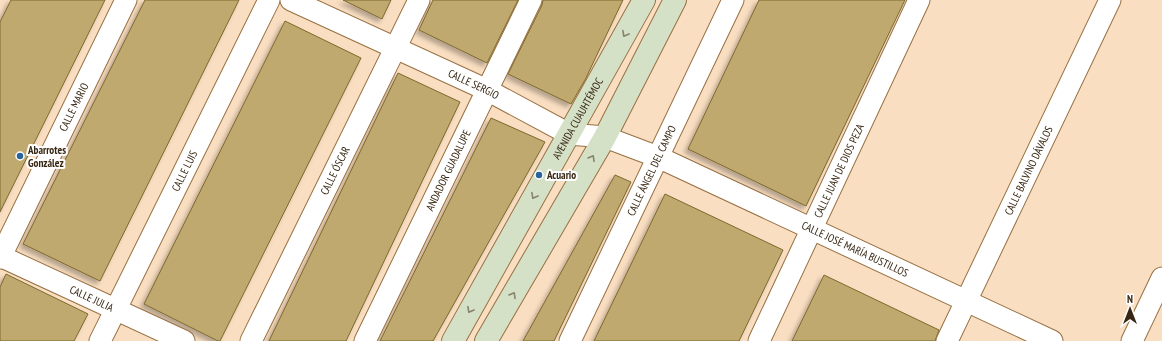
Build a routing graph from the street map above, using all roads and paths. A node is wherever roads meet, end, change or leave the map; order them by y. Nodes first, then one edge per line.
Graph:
1 (126, 0) edge
2 (269, 0) edge
3 (291, 0) edge
4 (420, 0) edge
5 (531, 0) edge
6 (644, 0) edge
7 (676, 0) edge
8 (733, 0) edge
9 (919, 0) edge
10 (1110, 0) edge
11 (396, 48) junction
12 (487, 90) junction
13 (569, 134) junction
14 (605, 137) junction
15 (658, 157) junction
16 (812, 229) junction
17 (0, 256) edge
18 (1162, 278) edge
19 (966, 301) junction
20 (116, 309) junction
21 (100, 341) edge
22 (184, 341) edge
23 (251, 341) edge
24 (365, 341) edge
25 (453, 341) edge
26 (486, 341) edge
27 (570, 341) edge
28 (759, 341) edge
29 (947, 341) edge
30 (1052, 341) edge
31 (1132, 341) edge

1 - 17 street, CALLE MARIO
2 - 20 street, CALLE LUIS
3 - 11 street, CALLE SERGIO
4 - 11 street, CALLE ÓSCAR
5 - 12 street, ANDADOR GUADALUPE
6 -> 13 street, AVENIDA CUAUHTÉMOC
7 - 14 street
8 - 15 street, CALLE ÁNGEL DEL CAMPO
9 - 16 street, CALLE JUAN DE DIOS PEZA
10 - 19 street, CALLE BALVINO DÁVALOS
11 - 12 street, CALLE SERGIO
11 - 23 street, CALLE ÓSCAR
12 - 13 street, CALLE SERGIO
12 - 24 street, ANDADOR GUADALUPE
13 - 14 street, CALLE SERGIO
13 -> 25 street, AVENIDA CUAUHTÉMOC
14 - 15 street, CALLE SERGIO
26 -> 14 street
15 - 16 street, CALLE JOSÉ MARÍA BUSTILLOS
15 - 27 street, CALLE ÁNGEL DEL CAMPO
16 - 19 street, CALLE JOSÉ MARÍA BUSTILLOS
16 - 28 street, CALLE JUAN DE DIOS PEZA
17 - 20 street, CALLE JULIA
18 - 31 street
19 - 29 street, CALLE BALVINO DÁVALOS
19 - 30 street, CALLE JOSÉ MARÍA BUSTILLOS
20 - 21 street, CALLE LUIS
20 - 22 street, CALLE JULIA

